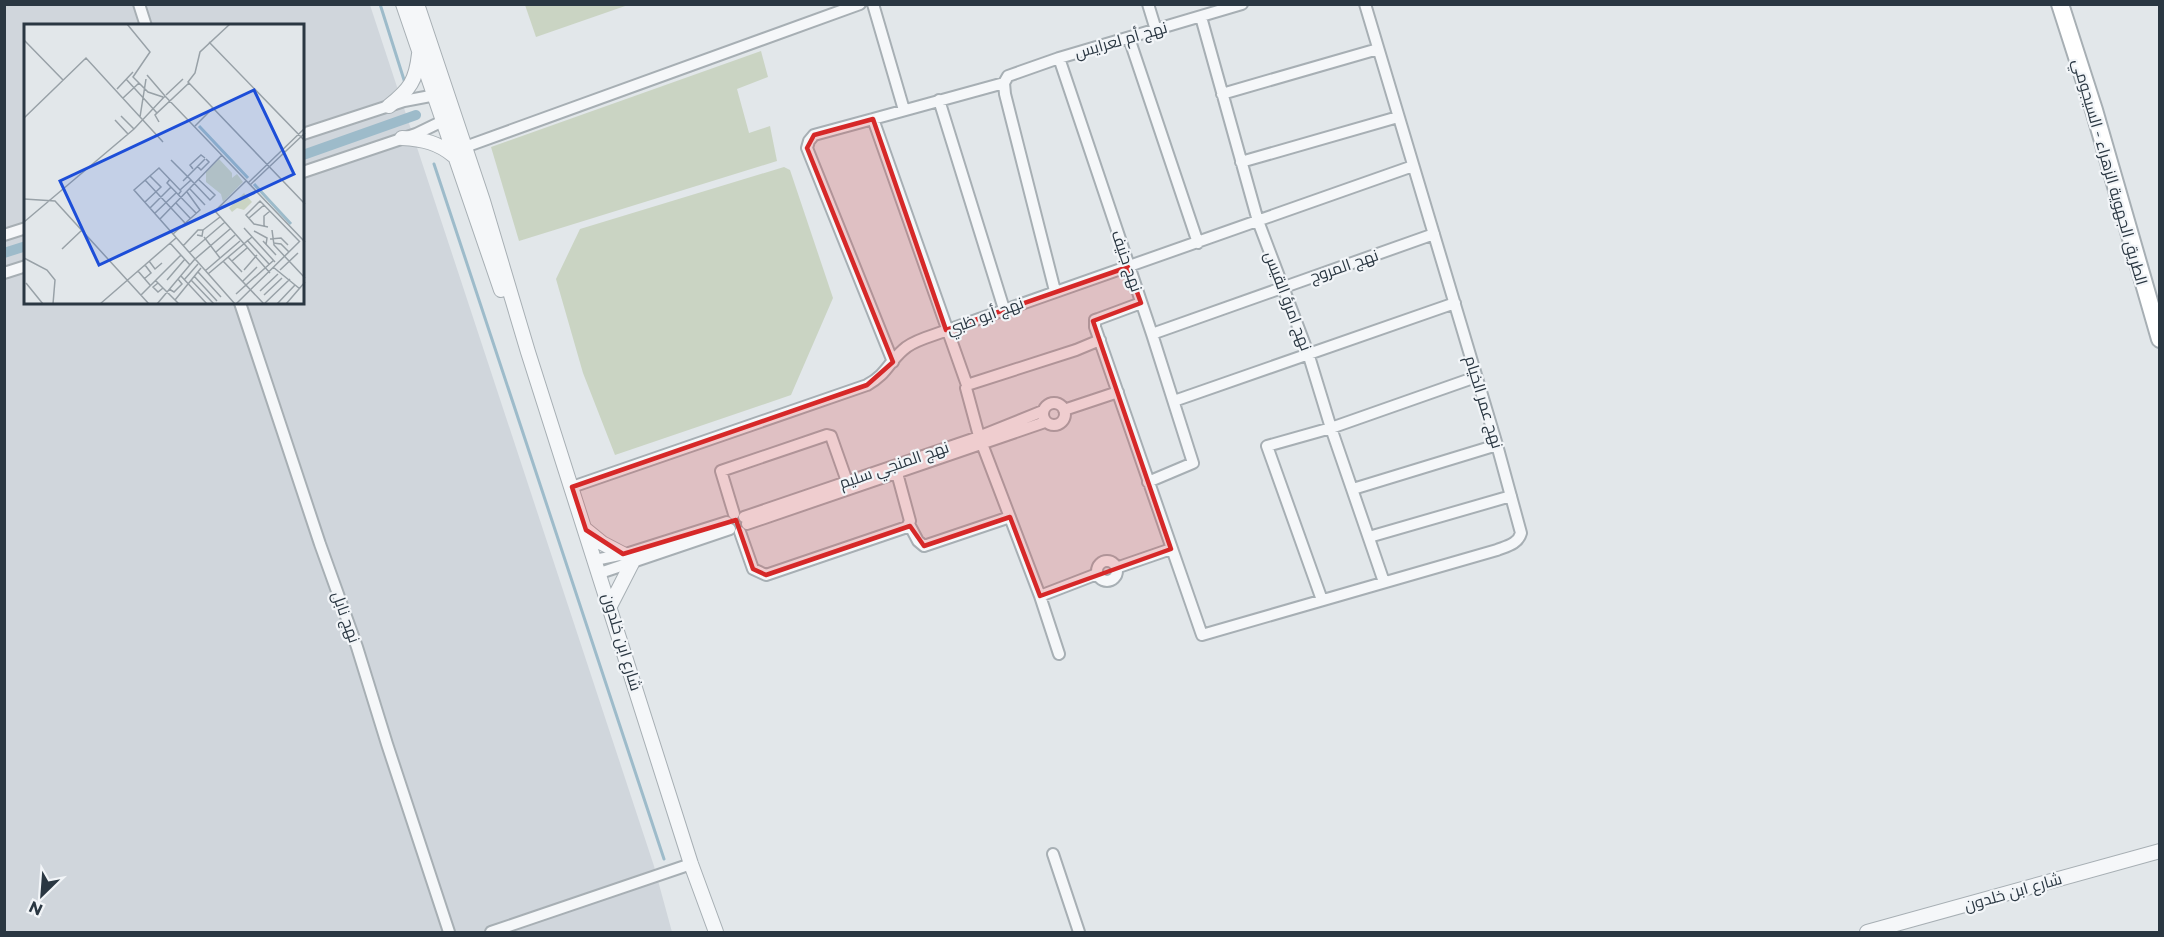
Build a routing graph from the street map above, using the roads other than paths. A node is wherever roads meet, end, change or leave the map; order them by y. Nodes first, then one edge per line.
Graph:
1 (139, 4) edge
2 (403, 4) edge
3 (417, 4) edge
4 (860, 4) edge
5 (873, 4) edge
6 (1148, 4) edge
7 (1242, 4) edge
8 (1365, 4) edge
9 (2060, 4) edge
10 (1201, 17) junction
11 (145, 24) edge
12 (1156, 30) junction
13 (1130, 38) junction
14 (1378, 49) junction
15 (419, 52) junction
16 (1059, 58) junction
17 (1004, 88) junction
18 (441, 94) junction
19 (1222, 94) junction
20 (939, 100) junction
21 (389, 106) junction
22 (904, 110) junction
23 (1398, 117) junction
24 (449, 118) junction
25 (873, 119) junction
26 (304, 134) edge
27 (402, 138) junction
28 (460, 151) junction
29 (1241, 162) junction
30 (1413, 166) junction
31 (304, 172) edge
32 (1258, 221) junction
33 (24, 229) edge
34 (1434, 234) junction
35 (4, 235) edge
36 (1198, 243) junction
37 (24, 267) edge
38 (1128, 267) junction
39 (4, 273) edge
40 (1282, 287) junction
41 (1055, 291) junction
42 (1141, 303) junction
43 (1455, 303) junction
44 (240, 304) edge
45 (1004, 309) junction
46 (946, 330) junction
47 (1152, 333) junction
48 (2160, 339) edge
49 (1100, 340) junction
50 (1308, 353) junction
51 (893, 362) junction
52 (1476, 377) junction
53 (967, 385) junction
54 (1118, 392) junction
55 (1174, 401) junction
56 (1064, 410) junction
57 (1044, 416) junction
58 (1331, 428) junction
59 (981, 440) junction
60 (1497, 445) junction
61 (897, 474) junction
62 (1148, 482) junction
63 (849, 485) junction
64 (572, 487) junction
65 (1353, 489) junction
66 (1511, 496) junction
67 (1010, 517) junction
68 (737, 523) junction
69 (909, 524) junction
70 (586, 530) junction
71 (1369, 537) junction
72 (1171, 549) junction
73 (628, 558) junction
74 (598, 566) junction
75 (1384, 582) junction
76 (1040, 596) junction
77 (1322, 600) junction
78 (610, 606) junction
79 (1059, 654) dead end
80 (2160, 851) edge
81 (1053, 854) dead end
82 (691, 864) junction
83 (449, 933) edge
84 (491, 933) edge
85 (716, 933) edge
86 (1079, 933) edge
87 (1867, 933) edge

1 - 11 street
2 - 15 street
3 - 18 street
4 - 28 street
5 - 22 street
6 - 12 street
7 - 10 street, نهج أم لعرايس
8 - 14 street, نهج عمر الخيام
9 - 48 main road, الطريق الجهوية الزهراء - السيجومي
10 - 12 street, نهج أم لعرايس
10 - 19 street, نهج امرؤ القيس
12 - 13 street, نهج أم لعرايس
13 - 16 street, نهج أم لعرايس
13 - 36 street
14 - 19 street
14 - 23 street, نهج عمر الخيام
15 - 18 street
15 - 21 street
16 - 17 street, نهج أم لعرايس
16 - 38 street, نهج جنيف
17 - 20 street, نهج أم لعرايس
17 - 41 street
18 - 21 street
18 - 24 street, شارع ابن خلدون
19 - 29 street, نهج امرؤ القيس
20 - 22 street, نهج أم لعرايس
20 - 45 street
21 - 26 street
22 - 25 street, نهج أم لعرايس
23 - 29 street
23 - 30 street, نهج عمر الخيام
24 - 27 street
24 - 28 street, شارع ابن خلدون
25 - 46 street
25 - 51 street, نهج أم لعرايس
27 - 28 street
27 - 31 street
28 - 64 street, شارع ابن خلدون
29 - 32 street, نهج امرؤ القيس
30 - 32 street, نهج أبو ظبي
30 - 34 street, نهج عمر الخيام
32 - 36 street, نهج أبو ظبي
32 - 40 street, نهج امرؤ القيس
33 - 35 street
34 - 40 street, نهج المروج
34 - 43 street, نهج عمر الخيام
36 - 38 street, نهج أبو ظبي
37 - 39 street
38 - 41 street, نهج أبو ظبي
38 - 42 street, نهج جنيف
40 - 47 street, نهج المروج
40 - 50 street, نهج امرؤ القيس
41 - 45 street, نهج أبو ظبي
42 - 47 street, نهج جنيف
42 - 49 street
43 - 50 street
43 - 52 street, نهج عمر الخيام
44 - 83 street, نهج نابل
45 - 46 street, نهج أبو ظبي
46 - 51 street, نهج أبو ظبي
46 - 53 street
47 - 55 street, نهج جنيف
49 - 53 street
49 - 54 street
50 - 55 street
50 - 58 street, نهج امرؤ القيس
51 - 64 street, نهج أبو ظبي
52 - 58 street
52 - 60 street, نهج عمر الخيام
53 - 59 street
54 - 56 street
54 - 62 street
55 - 62 street, نهج جنيف
56 - 57 street
56 - 57 street
57 - 59 street, نهج المنجي سليم
58 - 65 street, نهج امرؤ القيس
58 - 77 street
59 - 61 street, نهج المنجي سليم
59 - 63 street, نهج المنجي سليم
59 - 67 street
60 - 65 street
60 - 66 street, نهج عمر الخيام
61 - 63 street, نهج المنجي سليم
61 - 69 street
62 - 72 street
63 - 68 street, نهج المنجي سليم
63 - 68 street
64 - 70 street, شارع ابن خلدون
65 - 71 street, نهج امرؤ القيس
66 - 71 street
66 - 75 street, نهج عمر الخيام
67 - 69 street
67 - 76 street
68 - 69 street
68 - 73 street, نهج المنجي سليم
70 - 73 street
70 - 74 street, شارع ابن خلدون
71 - 75 street, نهج امرؤ القيس
72 - 76 street
72 - 77 street, نهج عمر الخيام
73 - 74 street, نهج المنجي سليم
73 - 78 street
74 - 78 street, شارع ابن خلدون
75 - 77 street, نهج عمر الخيام
76 - 79 street
78 - 82 street, شارع ابن خلدون
80 - 87 street, شارع ابن خلدون
81 - 86 street
82 - 84 street
82 - 85 street, شارع ابن خلدون

